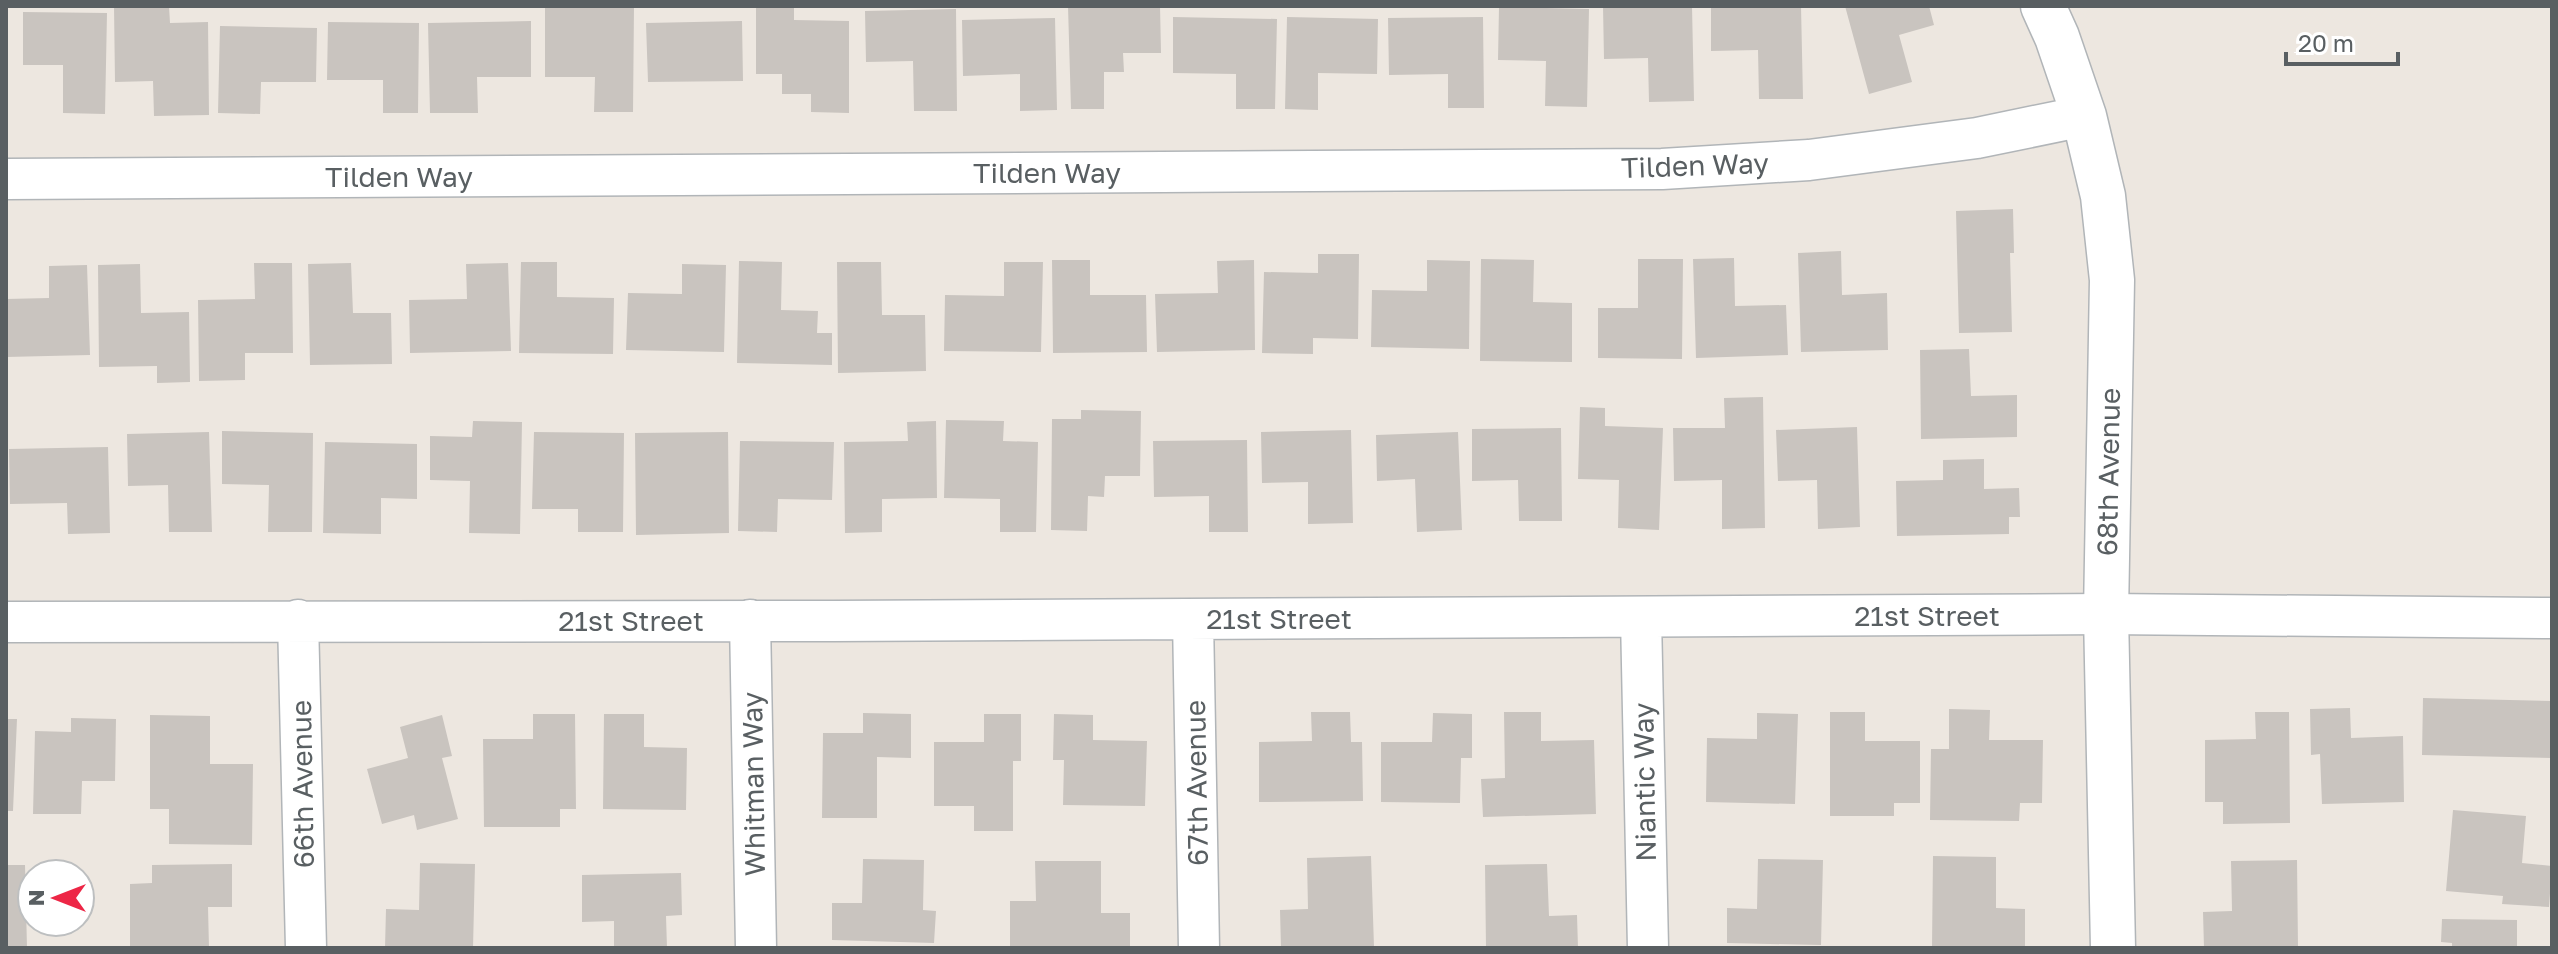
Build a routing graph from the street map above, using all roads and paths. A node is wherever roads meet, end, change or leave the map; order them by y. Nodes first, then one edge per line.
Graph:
1 (2043, 6) edge
2 (2084, 116) junction
3 (6, 179) edge
4 (2106, 614) junction
5 (1641, 617) junction
6 (2552, 618) edge
7 (1193, 619) junction
8 (298, 620) junction
9 (750, 620) junction
10 (6, 622) edge
11 (306, 948) edge
12 (756, 948) edge
13 (1199, 948) edge
14 (1648, 948) edge
15 (2113, 948) edge

1 - 2 street, 68th Avenue
2 - 3 street, Tilden Way
2 - 4 street, 68th Avenue
4 - 5 street, 21st Street
4 - 6 street, 21st Street
4 - 15 street, 68th Avenue
5 - 7 street, 21st Street
5 - 14 street, Niantic Way
7 - 9 street, 21st Street
7 - 13 street, 67th Avenue
8 - 9 street, 21st Street
8 - 10 street, 21st Street
8 - 11 street, 66th Avenue
9 - 12 street, Whitman Way

